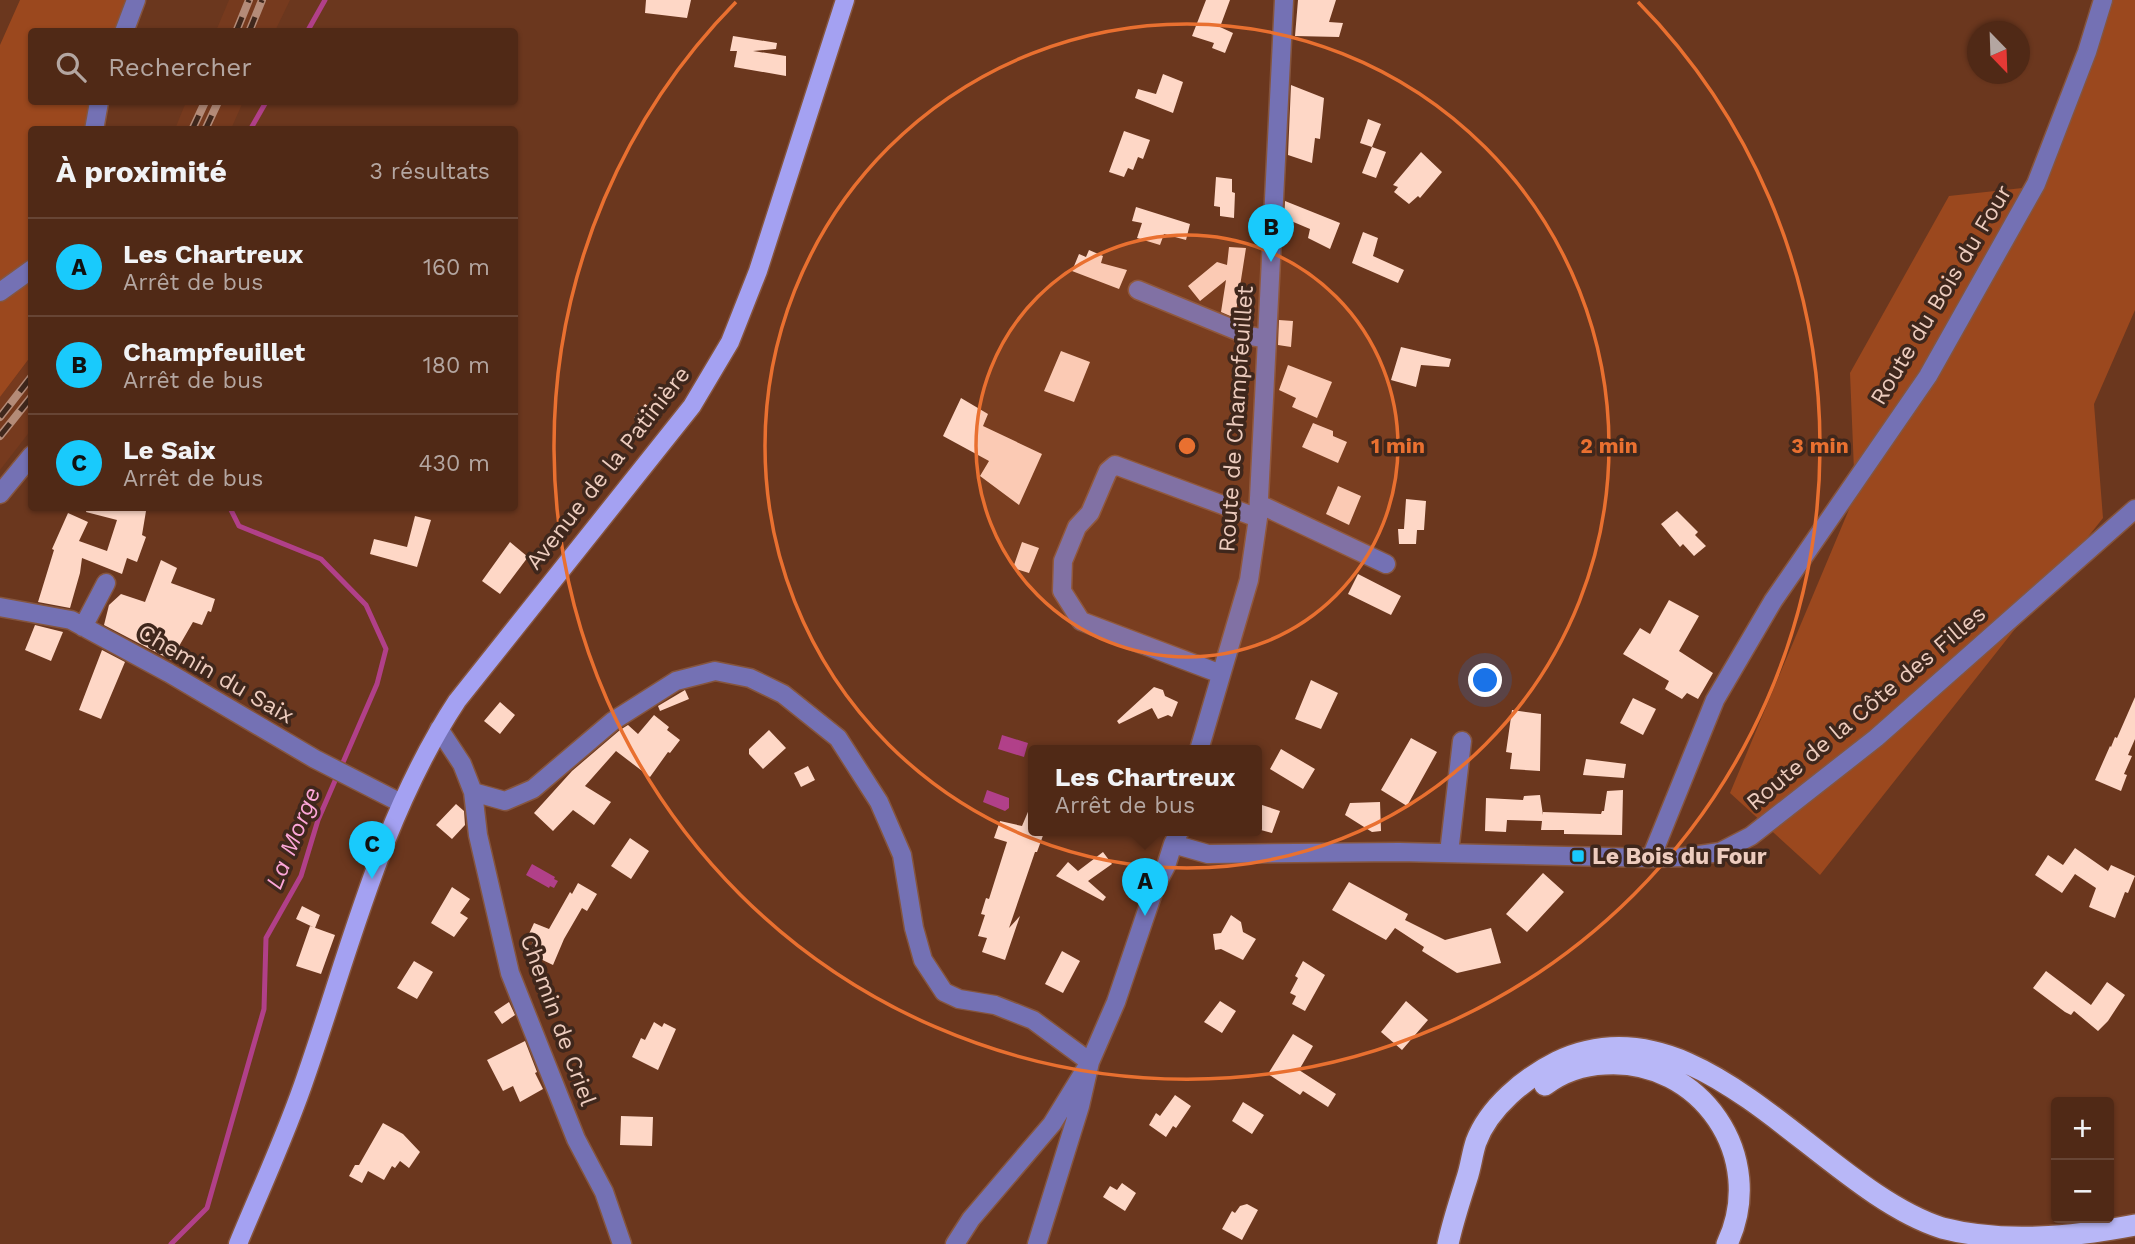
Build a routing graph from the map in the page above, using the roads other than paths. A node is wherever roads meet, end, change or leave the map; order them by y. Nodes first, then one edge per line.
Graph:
1 (136, 0) edge
2 (845, 0) edge
3 (1284, 0) edge
4 (2103, 0) edge
5 (126, 28) edge
6 (98, 105) edge
7 (95, 126) edge
8 (28, 272) edge
9 (1138, 290) dead end
10 (0, 292) edge
11 (1267, 339) junction
12 (28, 460) edge
13 (0, 494) edge
14 (2135, 509) edge
15 (1259, 511) junction
16 (1386, 564) dead end
17 (106, 583) dead end
18 (0, 607) edge
19 (83, 627) junction
20 (1222, 674) junction
21 (439, 729) junction
22 (1462, 741) dead end
23 (1201, 745) edge
24 (472, 792) junction
25 (401, 803) junction
26 (1176, 837) edge
27 (1450, 853) junction
28 (1651, 858) junction
29 (1090, 1062) junction
30 (1468, 1177) junction
31 (2135, 1225) edge
32 (238, 1244) edge
33 (622, 1244) edge
34 (955, 1244) edge
35 (1037, 1244) edge
36 (1448, 1244) edge
37 (1727, 1244) edge

1 - 5 street
2 - 21 main road, Avenue de la Patinière
3 - 11 street, Route de Champfeuillet
4 - 28 street, Route du Bois du Four
6 - 7 street
8 - 10 street
9 - 11 street
11 - 15 street, Route de Champfeuillet
12 - 13 street
14 - 28 street, Route de la Côte des Filles
15 - 16 street
15 - 20 street, Route de Champfeuillet
15 - 20 street
17 - 19 street
18 - 19 street, Chemin du Saix
19 - 25 street, Chemin du Saix
20 - 23 street, Route de Champfeuillet
21 - 24 street, Chemin de Criel
21 - 25 main road, Avenue de la Patinière
22 - 27 street
24 - 29 street
24 - 33 street, Chemin de Criel
25 - 32 main road, Avenue de la Patinière
26 - 27 street, Route de la Côte des Filles
26 - 29 street
27 - 28 street, Route de la Côte des Filles
29 - 34 street
29 - 35 street
30 - 31 highway
30 - 36 highway
30 - 37 highway

